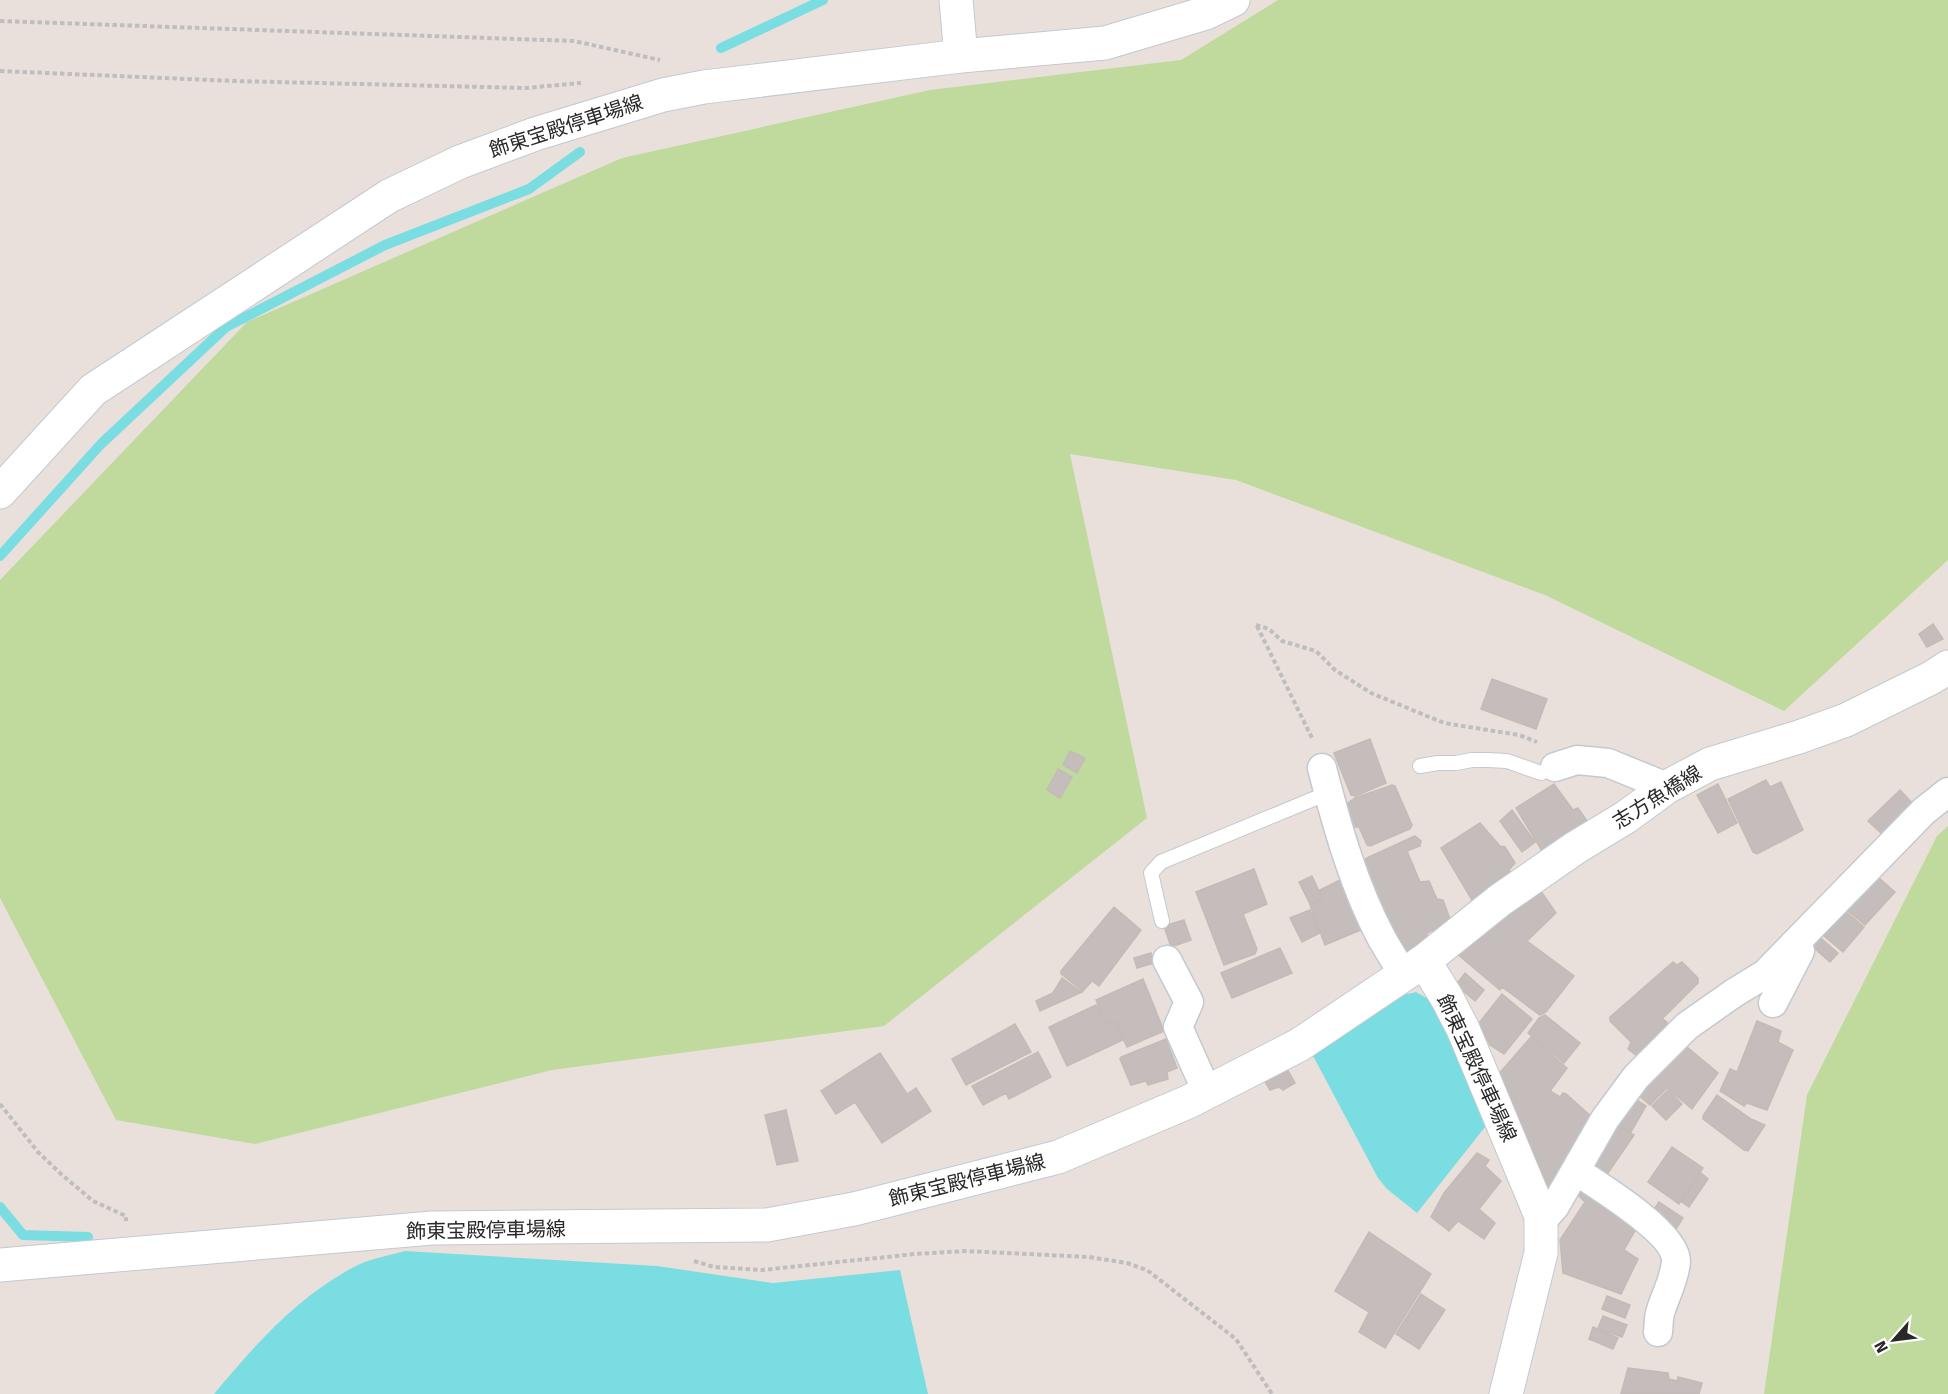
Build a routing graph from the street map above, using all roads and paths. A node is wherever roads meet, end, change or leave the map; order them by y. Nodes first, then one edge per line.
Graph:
1 (956, 0) edge
2 (1233, 0) edge
3 (0, 21) edge
4 (961, 56) junction
5 (664, 61) dead end
6 (0, 71) edge
7 (591, 82) dead end
8 (0, 492) edge
9 (1948, 668) edge
10 (1563, 765) junction
11 (1420, 766) dead end
12 (1325, 780) junction
13 (1667, 788) junction
14 (1948, 792) edge
15 (1162, 921) dead end
16 (1809, 928) junction
17 (1167, 960) dead end
18 (1414, 968) junction
19 (1773, 1003) dead end
20 (1207, 1092) junction
21 (0, 1104) edge
22 (1576, 1171) junction
23 (1541, 1222) junction
24 (127, 1255) junction
25 (691, 1260) dead end
26 (0, 1265) edge
27 (1658, 1332) dead end
28 (1272, 1394) edge
29 (1506, 1394) edge

1 - 4 main road
2 - 4 main road, 飾東宝殿停車場線
3 - 5 path
4 - 8 main road, 飾東宝殿停車場線
6 - 7 path
9 - 13 main road, 志方魚橋線
10 - 11 lane
10 - 12 path
10 - 13 street
12 - 15 lane
12 - 18 street
13 - 18 main road, 志方魚橋線
14 - 16 street
16 - 19 street
16 - 22 street
17 - 20 street
18 - 20 main road, 飾東宝殿停車場線
18 - 23 main road, 飾東宝殿停車場線
20 - 24 main road, 飾東宝殿停車場線
21 - 24 path
22 - 23 street
22 - 27 street
23 - 29 main road, 飾東宝殿停車場線
24 - 26 main road, 飾東宝殿停車場線
25 - 28 path

